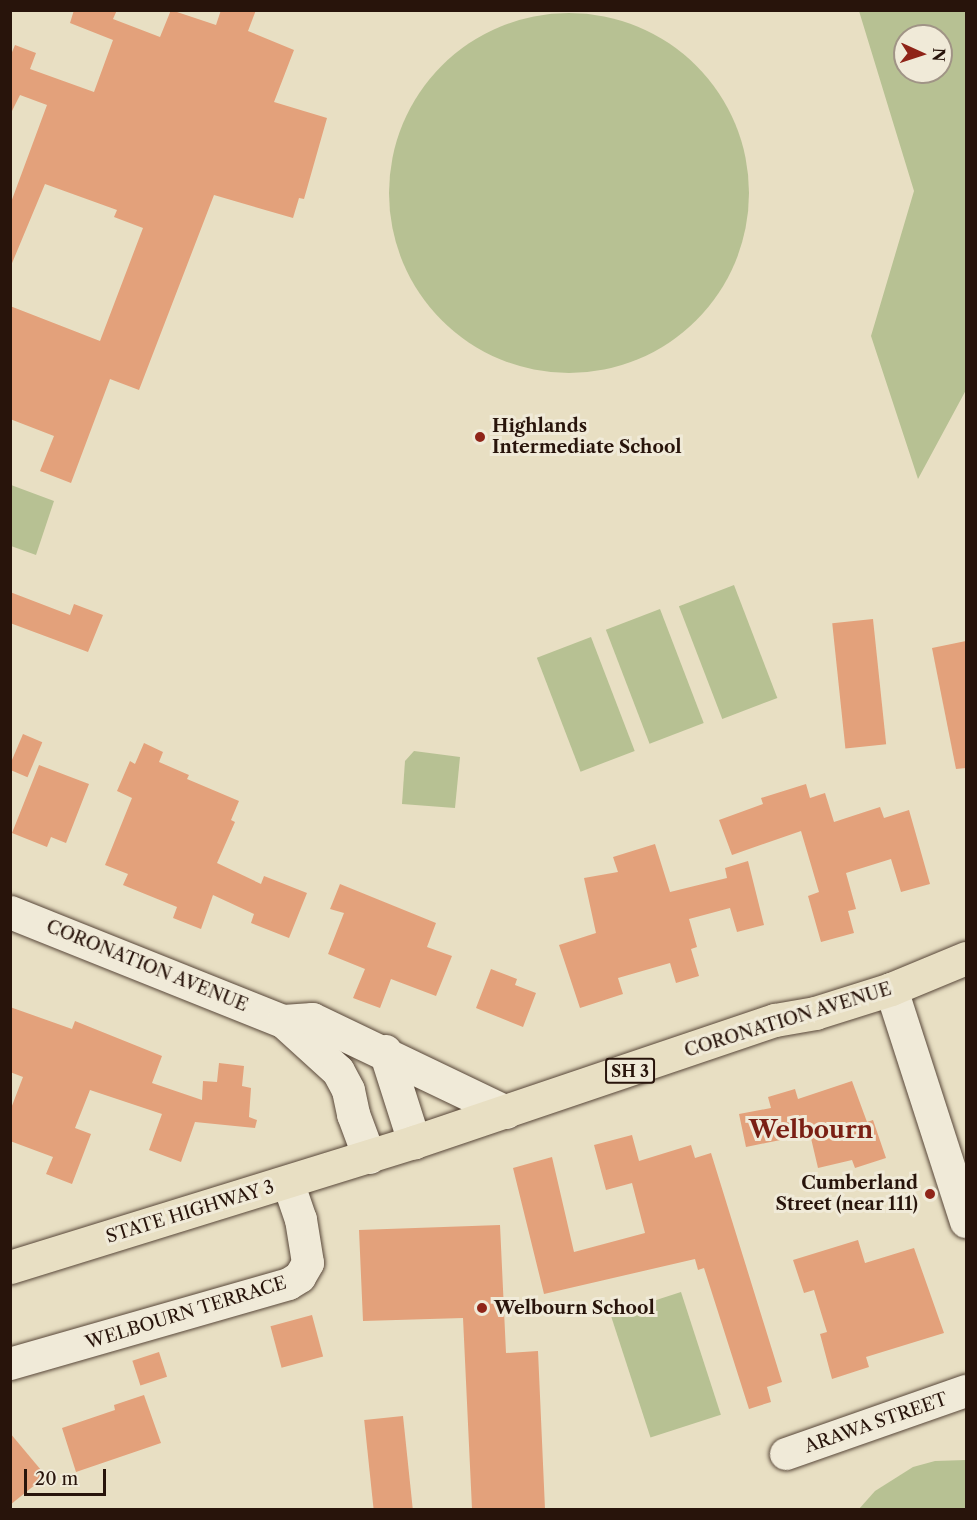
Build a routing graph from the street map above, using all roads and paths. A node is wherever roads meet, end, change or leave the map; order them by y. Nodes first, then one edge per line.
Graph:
1 (10, 912) edge
2 (966, 958) edge
3 (891, 988) junction
4 (283, 1021) junction
5 (386, 1051) junction
6 (506, 1112) junction
7 (414, 1142) junction
8 (369, 1156) junction
9 (288, 1182) junction
10 (966, 1221) edge
11 (10, 1268) edge
12 (10, 1364) edge
13 (966, 1391) edge
14 (786, 1454) dead end

1 - 4 main road, CORONATION AVENUE
2 - 3 highway, CORONATION AVENUE / SH 3
3 - 6 highway, CORONATION AVENUE / SH 3
3 - 10 main road
4 - 5 main road, CORONATION AVENUE
4 - 8 main road, CORONATION AVENUE
5 - 6 main road, CORONATION AVENUE
5 - 7 main road
6 - 7 highway, CORONATION AVENUE / SH 3
7 - 8 highway, CORONATION AVENUE / SH 3
8 - 9 highway, STATE HIGHWAY 3 / SH 3
9 - 11 highway, STATE HIGHWAY 3 / SH 3
9 - 12 street, WELBOURN TERRACE
13 - 14 street, ARAWA STREET

